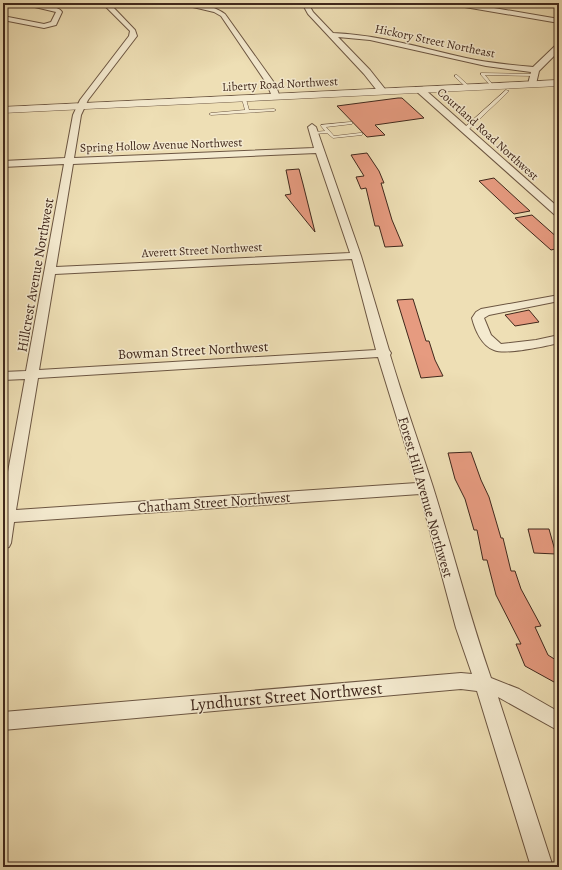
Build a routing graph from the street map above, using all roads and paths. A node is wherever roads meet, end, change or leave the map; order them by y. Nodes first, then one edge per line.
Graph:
1 (21, 3) edge
2 (112, 3) edge
3 (179, 3) edge
4 (305, 3) edge
5 (453, 3) edge
6 (3, 18) edge
7 (559, 20) edge
8 (330, 35) junction
9 (559, 48) edge
10 (456, 76) dead end
11 (533, 76) junction
12 (559, 83) edge
13 (491, 85) junction
14 (467, 86) junction
15 (419, 89) junction
16 (382, 91) junction
17 (507, 91) dead end
18 (276, 97) junction
19 (244, 98) junction
20 (81, 106) junction
21 (3, 110) edge
22 (274, 110) dead end
23 (247, 111) junction
24 (211, 114) dead end
25 (350, 123) dead end
26 (466, 129) junction
27 (318, 130) junction
28 (360, 134) dead end
29 (320, 150) junction
30 (70, 161) junction
31 (3, 164) edge
32 (559, 213) edge
33 (356, 256) junction
34 (50, 271) junction
35 (559, 298) edge
36 (559, 339) edge
37 (384, 353) junction
38 (33, 374) junction
39 (3, 376) edge
40 (426, 488) junction
41 (6, 516) edge
42 (3, 543) edge
43 (484, 683) junction
44 (3, 721) edge
45 (559, 722) edge
46 (542, 867) edge

1 - 6 street
2 - 20 street
3 - 18 street
4 - 8 street
5 - 7 street
8 - 11 street, Hickory Street Northeast
8 - 16 street
9 - 11 street
10 - 14 lane
11 - 12 street, Liberty Road Northwest
11 - 13 street, Liberty Road Northwest
11 - 13 lane
13 - 14 street, Liberty Road Northwest
14 - 15 street, Liberty Road Northwest
15 - 16 street, Liberty Road Northwest
15 - 26 street, Courtland Road Northwest
16 - 18 street, Liberty Road Northwest
17 - 26 lane
18 - 19 street, Liberty Road Northwest
19 - 20 street, Liberty Road Northwest
19 - 23 lane
20 - 21 street, Liberty Road Northwest
20 - 30 street, Hillcrest Avenue Northwest
22 - 23 lane
23 - 24 lane
25 - 27 lane
26 - 32 street, Courtland Road Northwest
27 - 28 lane
27 - 29 street, Forest Hill Avenue Northwest
29 - 30 street, Spring Hollow Avenue Northwest
29 - 33 street, Forest Hill Avenue Northwest
30 - 31 street, Spring Hollow Avenue Northwest
30 - 34 street, Hillcrest Avenue Northwest
33 - 34 street, Averett Street Northwest
33 - 37 street, Forest Hill Avenue Northwest
34 - 38 street, Hillcrest Avenue Northwest
35 - 36 street
37 - 38 street, Bowman Street Northwest
37 - 40 street, Forest Hill Avenue Northwest
38 - 39 street, Bowman Street Northwest
38 - 41 street, Hillcrest Avenue Northwest
40 - 41 street, Chatham Street Northwest
40 - 43 street, Forest Hill Avenue Northwest
41 - 42 street, Hillcrest Avenue Northwest
43 - 44 street, Lyndhurst Street Northwest
43 - 45 street, Lyndhurst Street Northwest
43 - 46 street, Forest Hill Avenue Northwest

